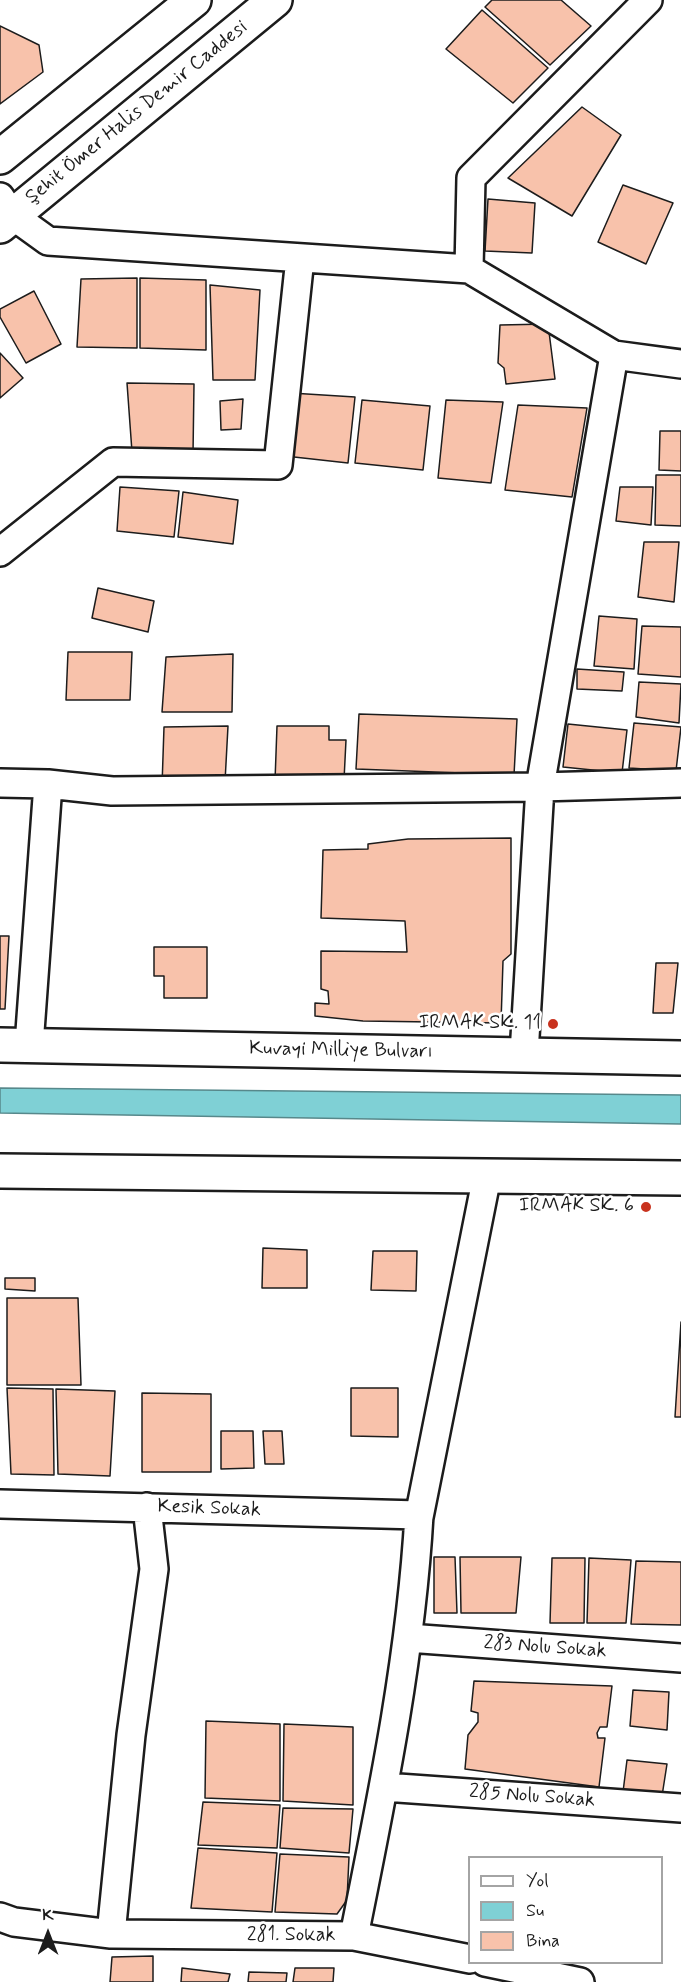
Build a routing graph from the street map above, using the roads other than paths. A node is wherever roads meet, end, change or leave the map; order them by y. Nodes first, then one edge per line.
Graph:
1 (194, 0) edge
2 (275, 0) edge
3 (648, 0) edge
4 (0, 157) edge
5 (4, 213) edge
6 (300, 258) junction
7 (469, 269) junction
8 (614, 355) junction
9 (681, 364) edge
10 (0, 552) edge
11 (0, 783) edge
12 (681, 783) edge
13 (48, 784) junction
14 (540, 787) junction
15 (15, 1045) edge
16 (524, 1054) junction
17 (681, 1058) edge
18 (0, 1171) edge
19 (487, 1176) junction
20 (681, 1178) edge
21 (0, 1504) edge
22 (147, 1508) junction
23 (418, 1519) junction
24 (408, 1638) junction
25 (681, 1658) edge
26 (384, 1787) junction
27 (681, 1808) edge
28 (0, 1917) edge
29 (111, 1934) junction
30 (354, 1936) junction
31 (468, 1959) edge
32 (494, 1964) edge
33 (580, 1982) edge

1 - 4 main road
2 - 5 main road, Şehit Ömer Halis Demir Caddesi
3 - 7 street
5 - 6 street
6 - 7 street
6 - 10 street
7 - 8 street
8 - 9 street
8 - 14 street
11 - 13 street
12 - 14 street
13 - 14 street
13 - 15 street
14 - 16 street
15 - 16 main road, Kuvayi Milliye Bulvarı
16 - 17 main road, Kuvayi Milliye Bulvarı
18 - 19 main road
19 - 20 main road
19 - 23 street
21 - 22 street, Kesik Sokak
22 - 23 street, Kesik Sokak
22 - 29 street
23 - 24 street
24 - 25 street, 283 Nolu Sokak
24 - 26 street
26 - 27 street, 285 Nolu Sokak
26 - 30 street
28 - 29 street, 281. Sokak
29 - 30 street, 281. Sokak
30 - 31 street, 281. Sokak
32 - 33 street

